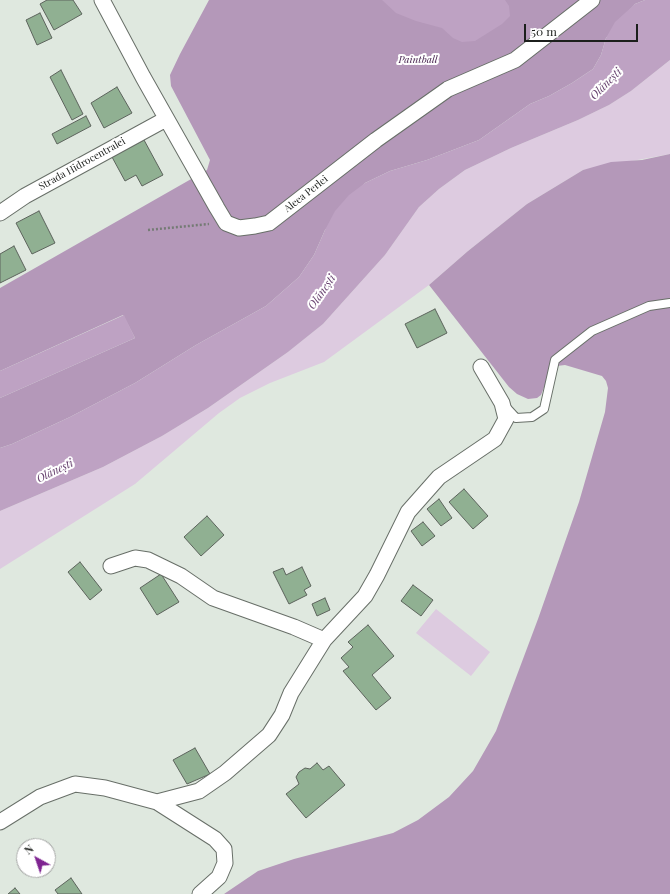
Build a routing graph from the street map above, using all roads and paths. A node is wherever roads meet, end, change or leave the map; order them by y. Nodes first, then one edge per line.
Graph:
1 (102, 0) edge
2 (592, 0) edge
3 (166, 119) junction
4 (0, 212) edge
5 (226, 223) junction
6 (148, 230) dead end
7 (670, 303) edge
8 (481, 367) dead end
9 (502, 403) junction
10 (111, 566) dead end
11 (324, 640) junction
12 (157, 802) junction
13 (0, 822) edge
14 (200, 894) edge

1 - 3 street
2 - 5 street, Aleea Perlei
3 - 4 street, Strada Hidrocentralei
3 - 5 street
5 - 6 path
7 - 9 lane
8 - 9 street
9 - 11 street
10 - 11 street
11 - 12 street
12 - 13 street
12 - 14 street

